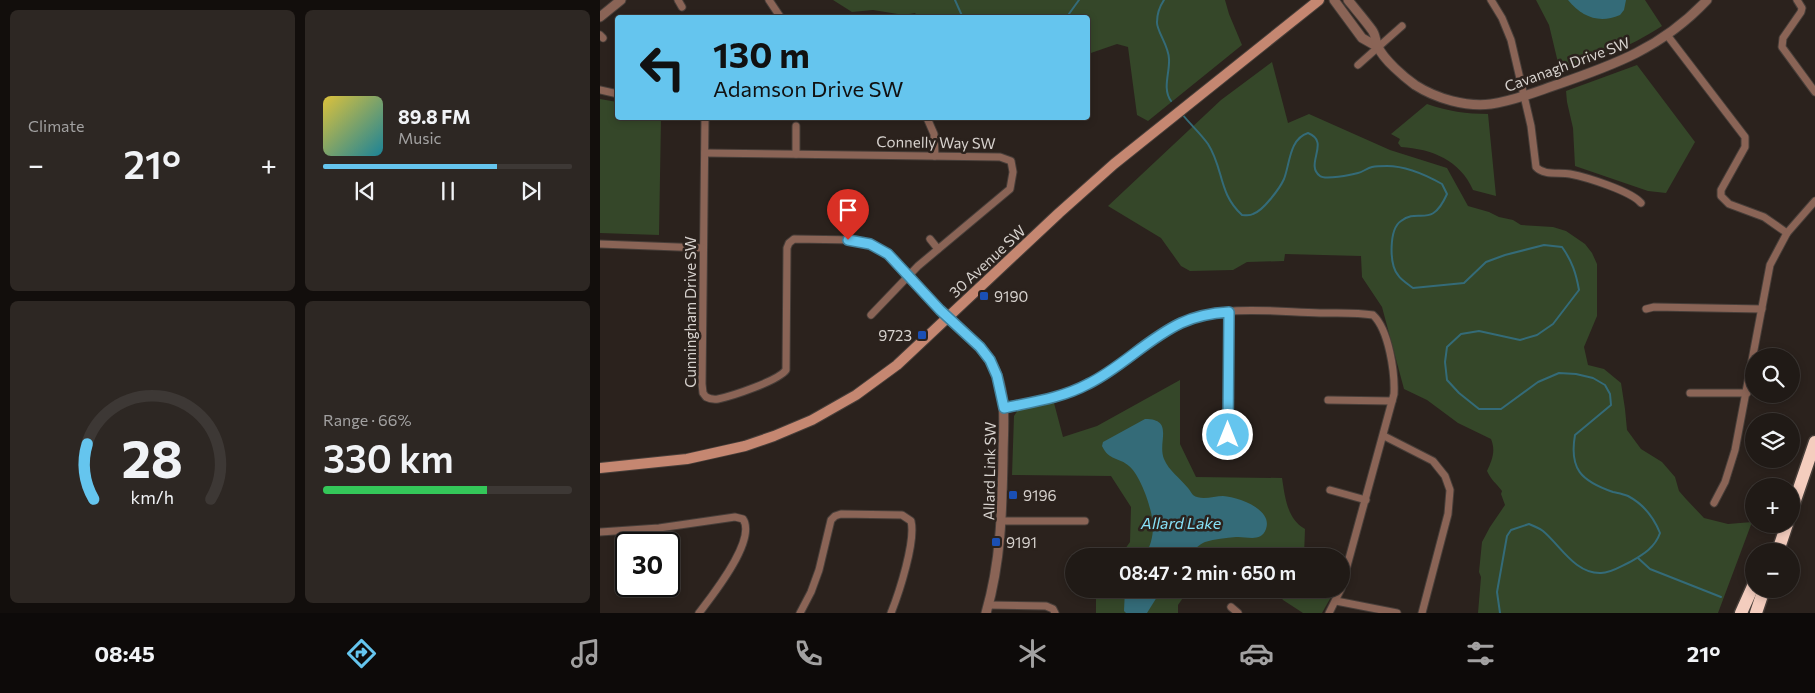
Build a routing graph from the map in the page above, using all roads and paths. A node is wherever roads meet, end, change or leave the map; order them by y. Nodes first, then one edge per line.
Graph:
1 (621, 0) edge
2 (769, 0) edge
3 (1319, 0) edge
4 (1327, 0) edge
5 (1334, 0) edge
6 (1348, 0) edge
7 (1491, 0) edge
8 (1707, 0) edge
9 (1797, 0) edge
10 (779, 15) edge
11 (600, 17) edge
12 (1402, 26) dead end
13 (1667, 36) junction
14 (1378, 47) junction
15 (1358, 65) dead end
16 (1230, 72) junction
17 (600, 90) edge
18 (1815, 92) edge
19 (615, 93) edge
20 (1524, 96) junction
21 (705, 120) edge
22 (927, 120) edge
23 (796, 126) dead end
24 (705, 153) junction
25 (796, 154) junction
26 (935, 156) junction
27 (1815, 201) edge
28 (1641, 203) dead end
29 (1787, 233) junction
30 (930, 239) dead end
31 (600, 244) edge
32 (702, 248) junction
33 (938, 249) junction
34 (909, 276) junction
35 (1646, 309) dead end
36 (1762, 309) junction
37 (1229, 312) junction
38 (871, 315) dead end
39 (949, 318) junction
40 (1755, 348) edge
41 (1690, 392) dead end
42 (1745, 393) edge
43 (1745, 398) edge
44 (1328, 400) dead end
45 (1392, 402) junction
46 (1004, 408) junction
47 (1228, 435) dead end
48 (1384, 436) junction
49 (1815, 442) edge
50 (600, 468) edge
51 (1800, 486) edge
52 (1330, 490) dead end
53 (1366, 500) junction
54 (1714, 503) dead end
55 (1002, 521) junction
56 (1085, 521) dead end
57 (600, 532) edge
58 (1350, 556) edge
59 (1337, 598) edge
60 (1748, 598) edge
61 (1761, 598) edge
62 (1336, 601) junction
63 (1232, 607) dead end
64 (987, 609) edge
65 (699, 613) edge
66 (800, 613) edge
67 (891, 613) edge
68 (1055, 613) edge
69 (1238, 613) edge
70 (1329, 613) edge
71 (1397, 613) edge
72 (1422, 613) edge
73 (1741, 613) edge
74 (1756, 613) edge

1 - 11 street
2 - 10 street
3 - 16 main road, 30 Avenue SW
4 - 16 main road, 30 Avenue SW
5 - 14 street, Cavanagh Drive SW
6 - 14 street, Cavanagh Drive SW
7 - 20 street
8 - 13 street, Cavanagh Drive SW
9 - 18 street
12 - 14 street
13 - 20 street, Cavanagh Drive SW
13 - 29 street
14 - 15 street
14 - 20 street, Cavanagh Drive SW
16 - 39 main road, 30 Avenue SW
17 - 19 street
20 - 28 street
21 - 24 street, Cunningham Drive SW
22 - 26 street
23 - 25 street
24 - 25 street, Connelly Way SW
24 - 32 street, Cunningham Drive SW
25 - 26 street, Connelly Way SW
26 - 33 street, Connelly Way SW
27 - 29 street
29 - 36 street
30 - 33 street
31 - 32 street
32 - 34 street, Cunningham Drive SW
33 - 34 street, Connelly Way SW
34 - 38 street
34 - 39 street, Cunningham Drive SW
35 - 36 street
36 - 40 street
37 - 45 street
37 - 46 street
37 - 47 street
39 - 46 street, Allard Link SW
39 - 50 main road, 30 Avenue SW
41 - 42 street
43 - 54 street
44 - 45 street
45 - 48 street
46 - 55 street, Allard Link SW
48 - 53 street
48 - 72 street
49 - 51 highway
52 - 53 street
53 - 58 street
55 - 56 street
55 - 64 street, Allard Link SW
57 - 65 street
59 - 62 street
60 - 73 highway
61 - 74 highway
62 - 70 street
62 - 71 street
63 - 69 street
64 - 68 street
66 - 67 street

